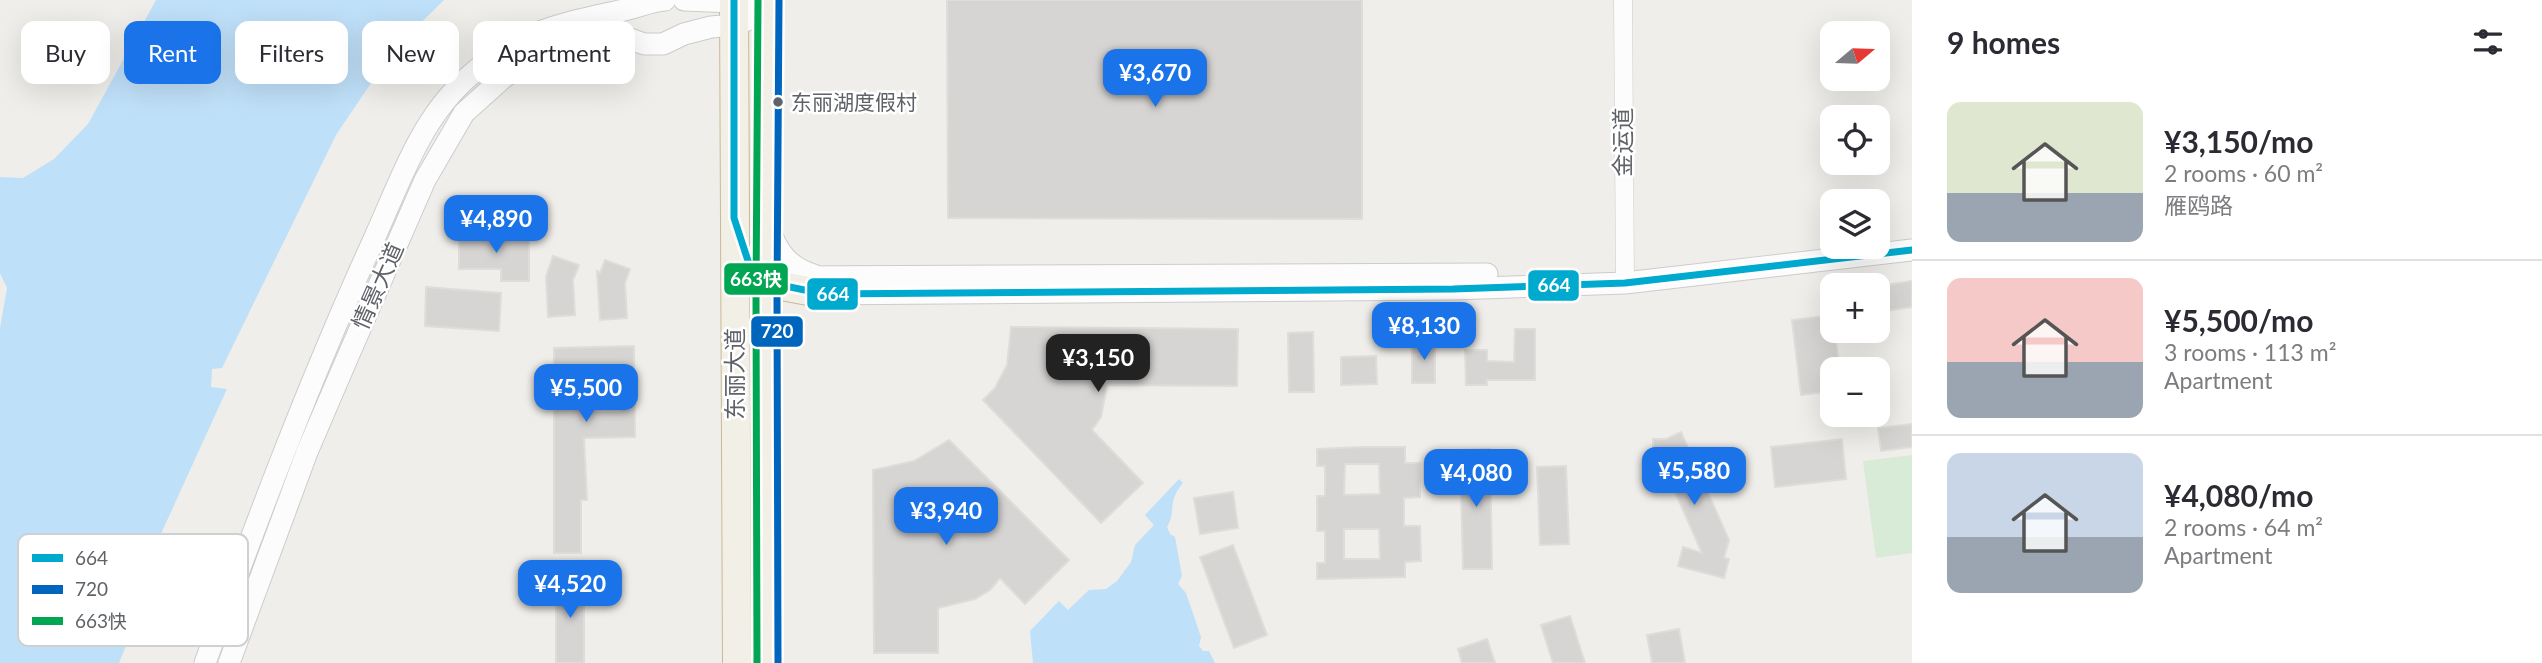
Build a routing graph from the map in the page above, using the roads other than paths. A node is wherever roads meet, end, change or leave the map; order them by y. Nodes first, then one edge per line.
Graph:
1 (665, 0) edge
2 (684, 0) edge
3 (1623, 0) edge
4 (769, 6) edge
5 (734, 9) edge
6 (415, 149) junction
7 (436, 160) junction
8 (767, 217) junction
9 (1912, 240) edge
10 (1890, 243) edge
11 (1912, 250) edge
12 (1820, 251) edge
13 (1624, 277) junction
14 (754, 284) junction
15 (823, 285) junction
16 (324, 354) junction
17 (346, 361) junction
18 (248, 549) edge
19 (248, 612) edge
20 (211, 646) edge
21 (235, 646) edge
22 (205, 663) edge
23 (229, 663) edge
24 (737, 663) edge
25 (768, 663) edge

1 - 6 street, 情景大道
2 - 5 street, 情景大道
3 - 13 street, 金运道
4 - 5 street, 情景大道
4 - 8 highway, 东丽大道
5 - 7 street, 情景大道
5 - 14 highway
6 - 7 street
6 - 16 street, 情景大道
7 - 17 street, 情景大道
8 - 14 highway, 东丽大道
8 - 15 street
9 - 10 street
11 - 13 street
12 - 13 street
13 - 15 street
14 - 15 highway
14 - 24 highway, 东丽大道
14 - 25 highway, 东丽大道
16 - 17 street
16 - 18 street, 情景大道
17 - 19 street, 情景大道
20 - 22 street, 情景大道
21 - 23 street, 情景大道

